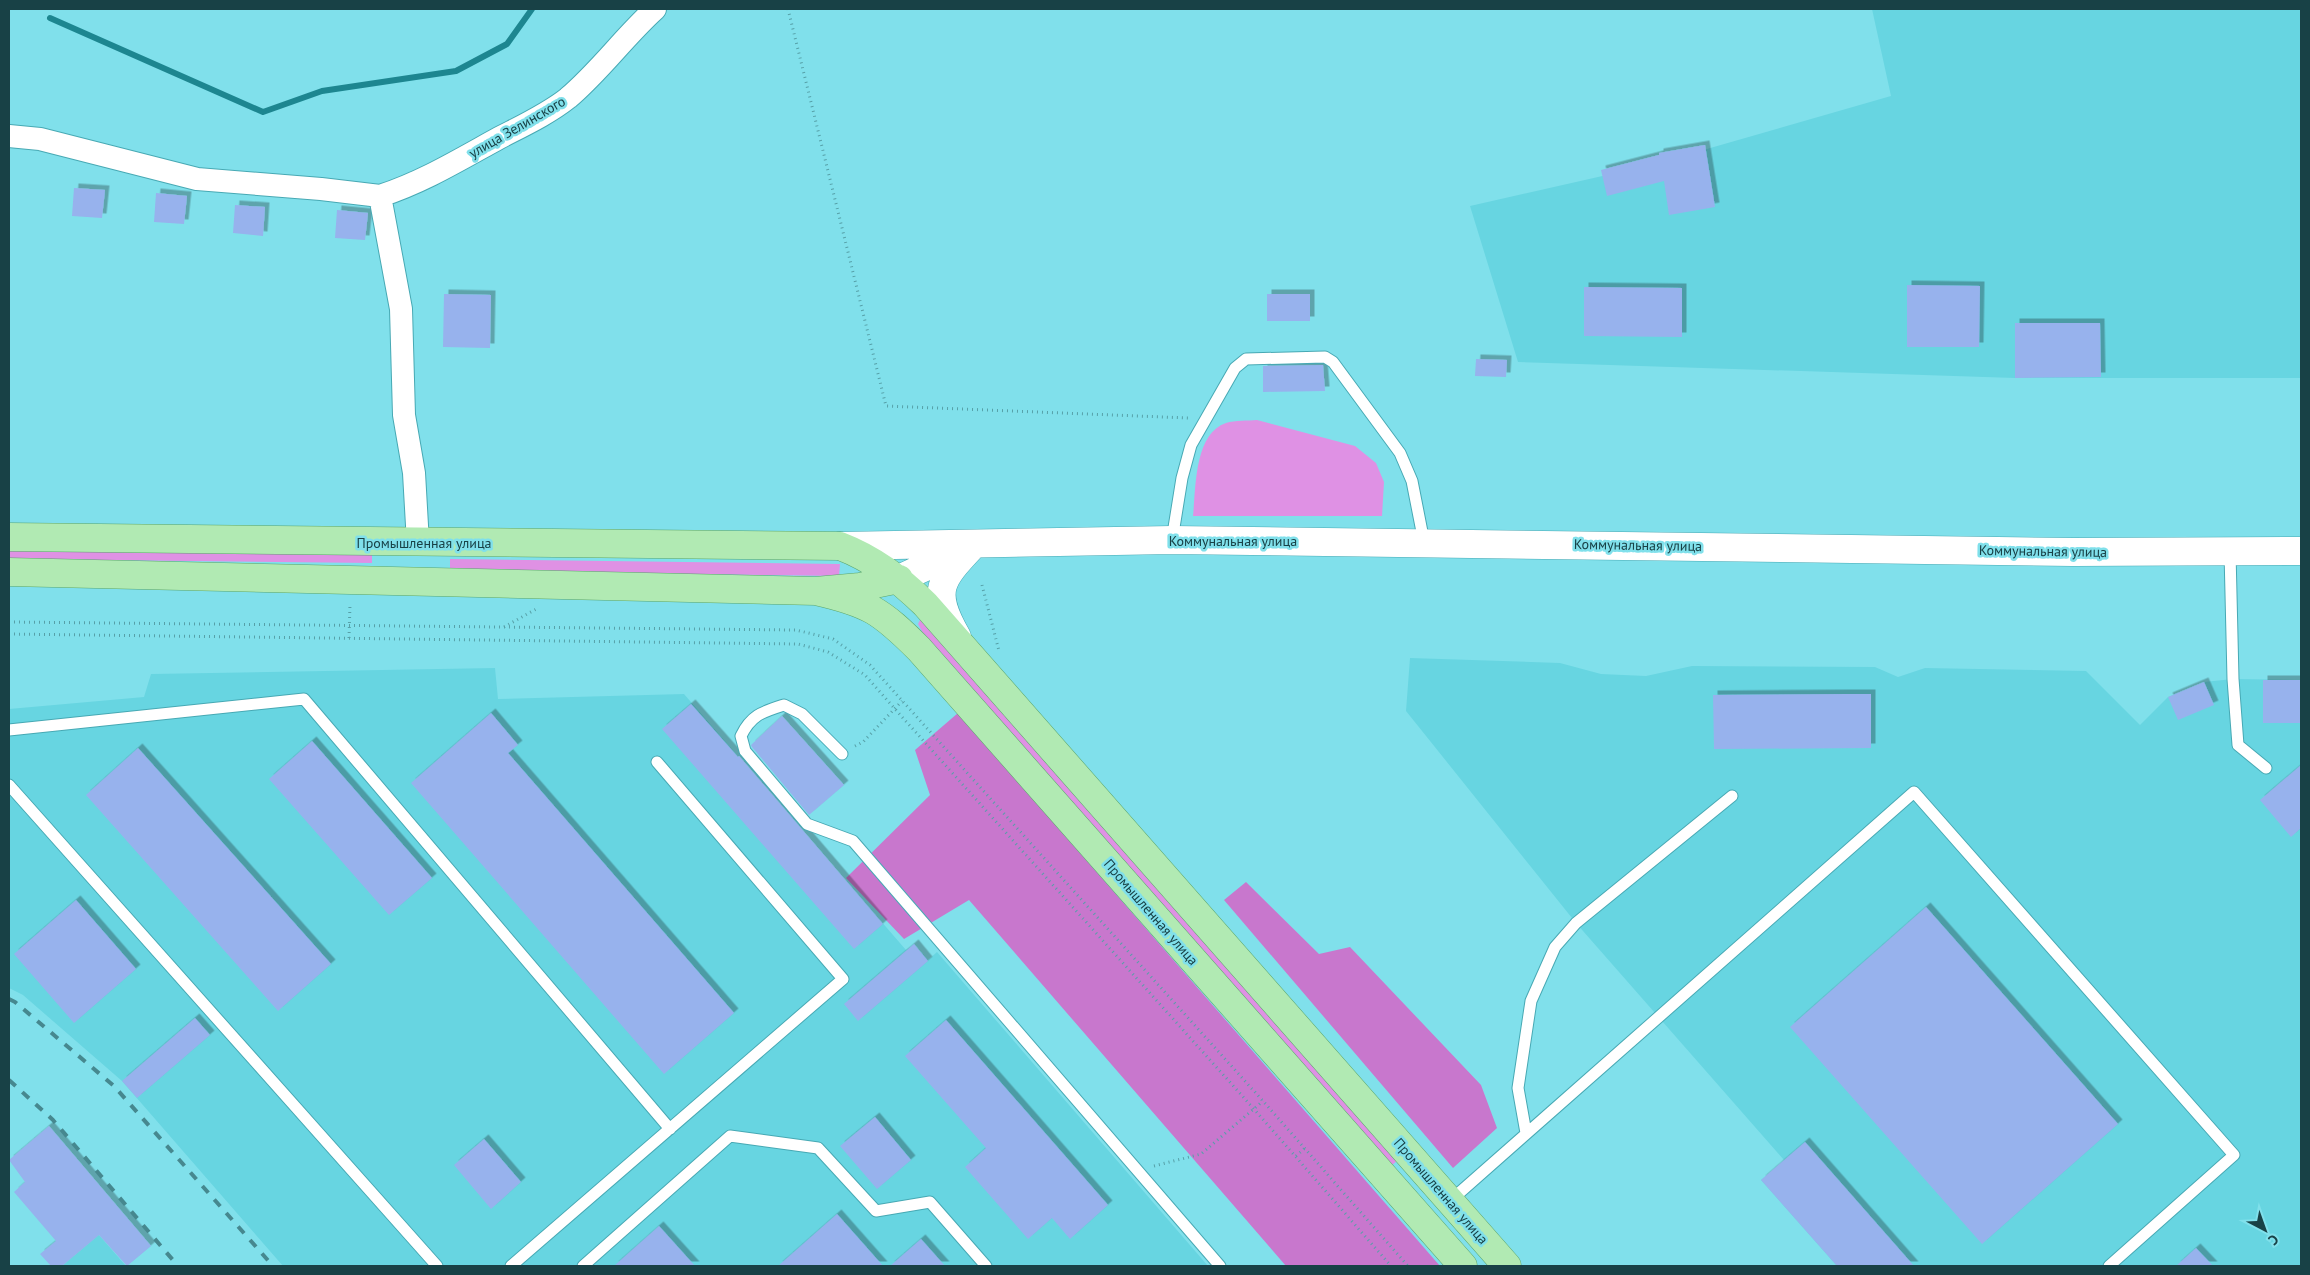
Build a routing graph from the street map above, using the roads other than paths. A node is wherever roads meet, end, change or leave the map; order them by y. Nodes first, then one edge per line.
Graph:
1 (655, 9) edge
2 (9, 136) edge
3 (380, 196) junction
4 (9, 537) edge
5 (1172, 540) junction
6 (1424, 542) junction
7 (418, 543) junction
8 (974, 544) junction
9 (840, 546) junction
10 (2301, 551) edge
11 (2230, 552) junction
12 (9, 572) edge
13 (899, 579) junction
14 (416, 580) junction
15 (816, 590) junction
16 (889, 620) junction
17 (960, 642) junction
18 (9, 730) edge
19 (842, 754) dead end
20 (657, 762) dead end
21 (2266, 768) dead end
22 (9, 785) edge
23 (1732, 796) dead end
24 (670, 1129) junction
25 (1526, 1133) junction
26 (1450, 1201) junction
27 (1425, 1222) junction
28 (437, 1266) edge
29 (511, 1266) edge
30 (583, 1266) edge
31 (986, 1266) edge
32 (1220, 1266) edge
33 (1464, 1266) edge
34 (1507, 1266) edge
35 (2109, 1266) edge

1 - 3 street, улица Зелинского
2 - 3 street
3 - 7 street
4 - 7 main road, Промышленная улица
5 - 6 main road, Коммунальная улица
5 - 6 lane
5 - 8 main road, Коммунальная улица
6 - 11 main road, Коммунальная улица
7 - 9 main road, Промышленная улица
7 - 14 main road
8 - 9 main road, Промышленная улица
8 - 13 main road, Промышленная улица
8 - 17 main road, Промышленная улица
9 - 13 main road, Промышленная улица
10 - 11 main road, Коммунальная улица
11 - 21 lane
12 - 14 main road, Промышленная улица
13 - 15 main road, Промышленная улица
13 - 16 main road
13 - 17 main road, Промышленная улица
14 - 15 main road, Промышленная улица
15 - 16 main road, Промышленная улица
16 - 27 main road, Промышленная улица
17 - 26 main road, Промышленная улица
18 - 24 lane
19 - 32 lane
20 - 24 lane
22 - 28 lane
23 - 25 lane
24 - 29 lane
25 - 26 lane
25 - 35 lane
26 - 27 main road
26 - 34 main road, Промышленная улица
27 - 33 main road, Промышленная улица
30 - 31 lane

